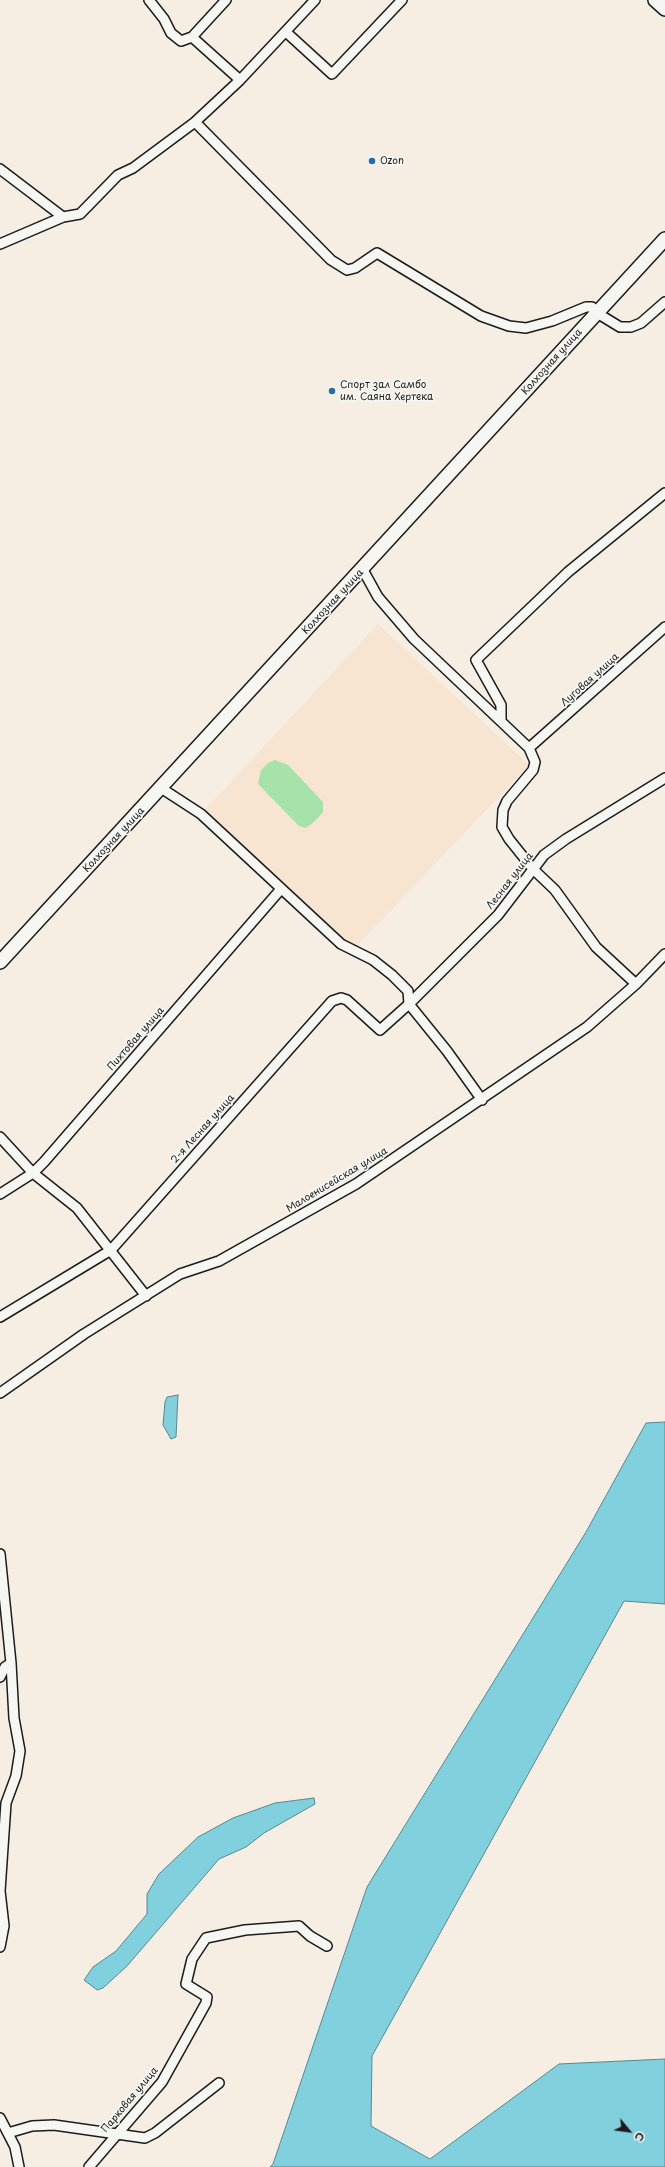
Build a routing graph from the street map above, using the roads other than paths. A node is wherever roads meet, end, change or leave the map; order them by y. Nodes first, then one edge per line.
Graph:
1 (148, 0) edge
2 (226, 0) edge
3 (315, 0) edge
4 (402, 0) edge
5 (655, 0) edge
6 (665, 9) edge
7 (286, 32) junction
8 (192, 37) junction
9 (240, 80) junction
10 (195, 122) junction
11 (0, 169) edge
12 (63, 217) junction
13 (665, 240) edge
14 (0, 244) edge
15 (665, 302) edge
16 (597, 313) junction
17 (665, 493) edge
18 (363, 570) junction
19 (665, 627) edge
20 (500, 721) junction
21 (529, 748) junction
22 (665, 778) edge
23 (161, 788) junction
24 (533, 868) junction
25 (281, 889) junction
26 (665, 954) edge
27 (0, 962) edge
28 (636, 984) junction
29 (409, 1004) junction
30 (482, 1100) junction
31 (0, 1137) edge
32 (33, 1172) junction
33 (0, 1194) edge
34 (111, 1250) junction
35 (146, 1296) junction
36 (0, 1317) edge
37 (0, 1393) edge
38 (0, 1554) edge
39 (11, 1663) junction
40 (0, 1677) edge
41 (327, 1946) dead end
42 (0, 1947) edge
43 (219, 2084) dead end
44 (0, 2118) edge
45 (117, 2132) junction
46 (8, 2133) junction
47 (19, 2167) edge
48 (89, 2167) edge

1 - 8 street
2 - 8 street
3 - 7 street
4 - 7 street
5 - 6 main road
7 - 9 street
8 - 9 street
9 - 10 street
10 - 12 street
10 - 16 street
11 - 12 street
12 - 14 street
13 - 16 main road, Колхозная улица
15 - 16 street
16 - 18 main road, Колхозная улица
17 - 20 street
18 - 20 street
18 - 23 main road, Колхозная улица
19 - 21 street, Луговая улица
20 - 21 street
21 - 24 street
22 - 24 street, Лесная улица
23 - 25 street
23 - 27 main road, Колхозная улица
24 - 28 street
24 - 29 street, Лесная улица
25 - 29 street
25 - 32 street, Пихтовая улица
26 - 28 street, Малоенисейская улица
28 - 30 street, Малоенисейская улица
29 - 30 street
29 - 34 street, 2-я Лесная улица
30 - 35 street, Малоенисейская улица
31 - 32 street
32 - 33 street, Пихтовая улица
32 - 34 street
34 - 35 street
34 - 36 street, 2-я Лесная улица
35 - 37 street, Малоенисейская улица
38 - 39 street
39 - 40 street
39 - 42 street
41 - 45 street, Парковая улица
43 - 45 street
44 - 46 street
45 - 46 street
45 - 48 street, Парковая улица
46 - 47 street

